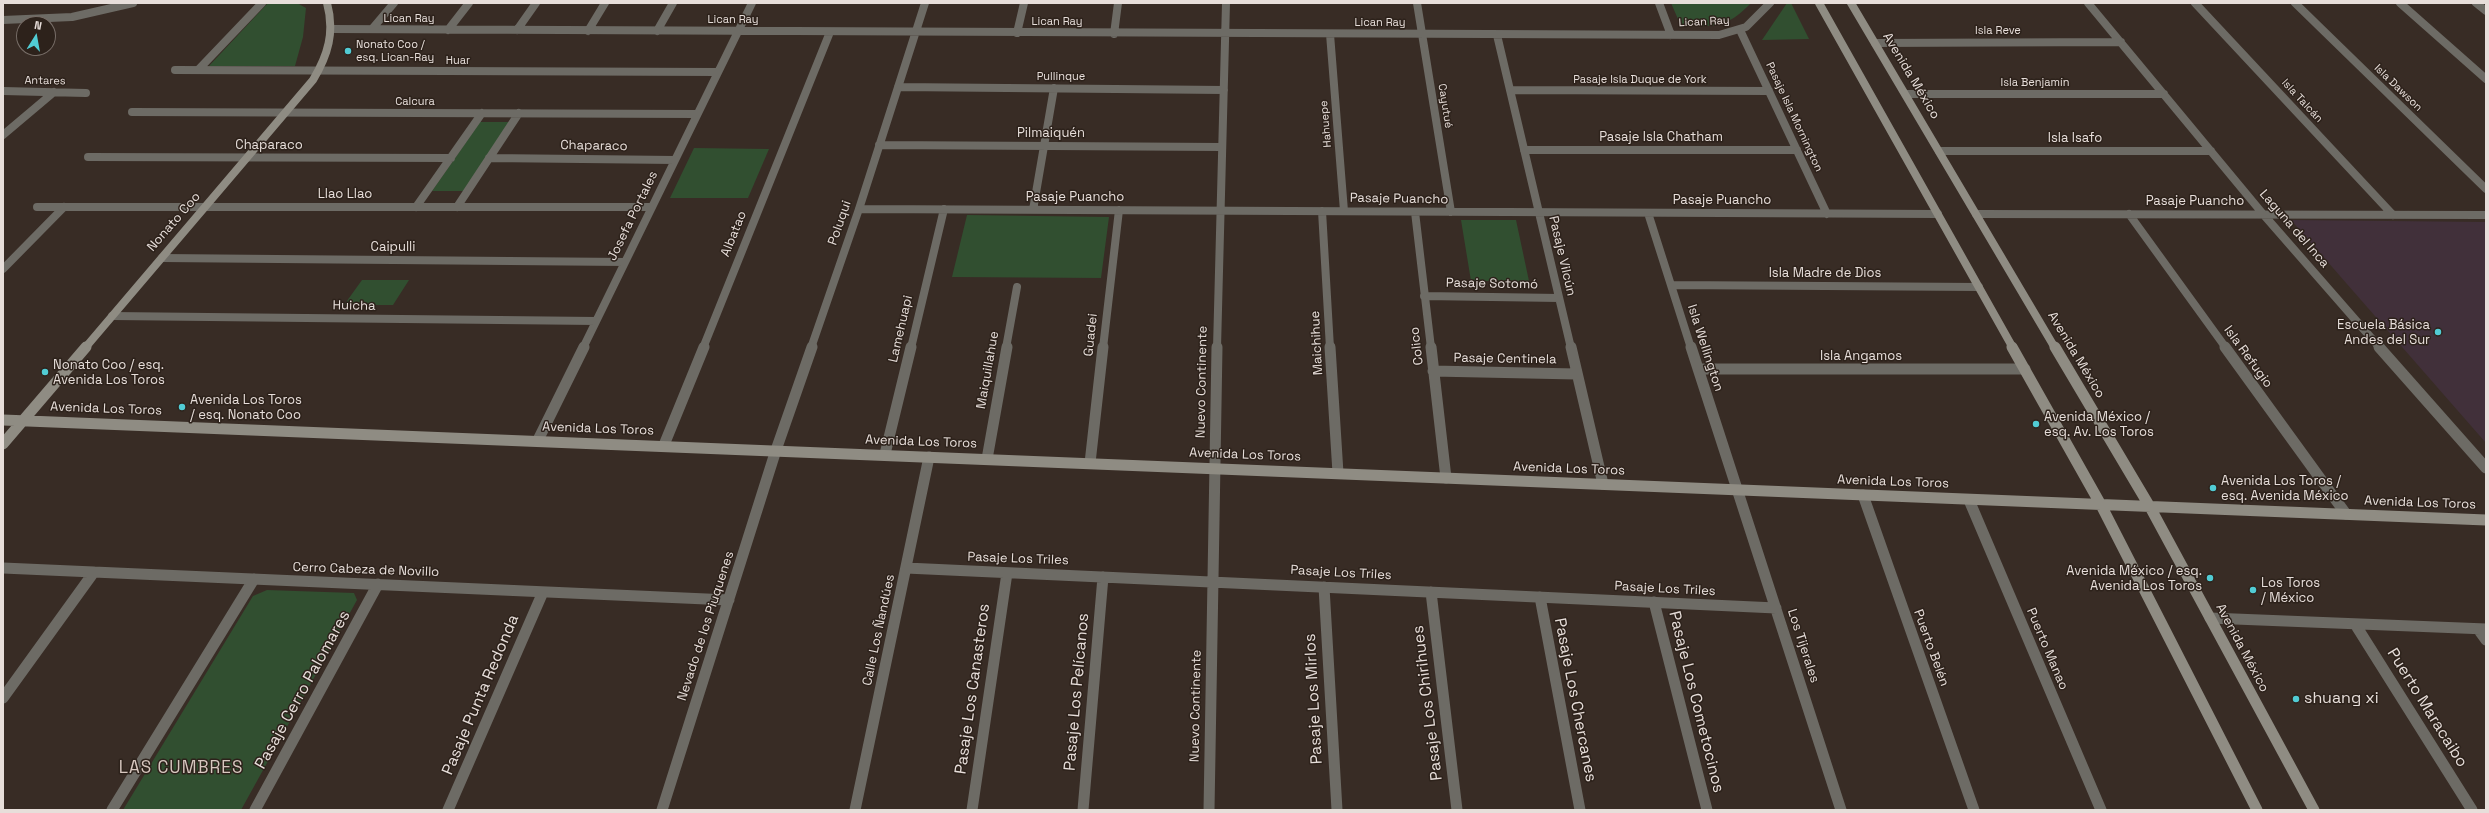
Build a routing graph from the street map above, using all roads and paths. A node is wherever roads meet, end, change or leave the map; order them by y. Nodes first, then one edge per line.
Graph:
1 (133, 3) edge
2 (262, 3) edge
3 (327, 3) edge
4 (394, 3) edge
5 (469, 3) edge
6 (536, 3) edge
7 (605, 3) edge
8 (673, 3) edge
9 (752, 3) edge
10 (925, 3) edge
11 (1024, 3) edge
12 (1118, 3) edge
13 (1226, 3) edge
14 (1417, 3) edge
15 (1659, 3) edge
16 (1770, 3) edge
17 (1819, 3) edge
18 (1852, 3) edge
19 (2088, 3) edge
20 (2194, 3) edge
21 (2295, 3) edge
22 (2400, 3) edge
23 (2476, 3) edge
24 (2486, 12) edge
25 (3, 20) edge
26 (332, 29) junction
27 (372, 29) junction
28 (448, 30) junction
29 (517, 30) junction
30 (1740, 30) junction
31 (588, 31) junction
32 (658, 31) junction
33 (738, 31) junction
34 (830, 32) junction
35 (915, 33) junction
36 (1017, 33) junction
37 (1114, 34) junction
38 (1225, 34) junction
39 (1330, 34) junction
40 (1422, 34) junction
41 (1497, 34) junction
42 (1671, 35) junction
43 (1875, 42) junction
44 (2120, 42) junction
45 (175, 70) dead end
46 (198, 70) junction
47 (319, 71) junction
48 (718, 72) junction
49 (2486, 79) edge
50 (898, 87) junction
51 (1054, 88) junction
52 (1224, 90) junction
53 (1510, 90) junction
54 (3, 91) edge
55 (1769, 91) junction
56 (54, 92) junction
57 (86, 93) dead end
58 (1906, 94) junction
59 (2164, 94) junction
60 (132, 112) dead end
61 (286, 113) junction
62 (482, 113) junction
63 (519, 113) junction
64 (697, 114) junction
65 (3, 135) edge
66 (879, 145) junction
67 (1044, 146) junction
68 (1222, 147) junction
69 (1524, 150) junction
70 (1797, 150) junction
71 (1939, 151) junction
72 (2211, 152) junction
73 (88, 158) dead end
74 (247, 158) junction
75 (450, 158) junction
76 (489, 158) junction
77 (675, 160) junction
78 (2486, 189) edge
79 (652, 206) junction
80 (37, 207) dead end
81 (64, 207) junction
82 (205, 207) junction
83 (416, 207) junction
84 (457, 207) junction
85 (859, 209) junction
86 (944, 209) junction
87 (1033, 210) junction
88 (1119, 210) junction
89 (1221, 210) junction
90 (1322, 211) junction
91 (1344, 211) junction
92 (1414, 212) junction
93 (1451, 212) junction
94 (1539, 213) junction
95 (1648, 213) junction
96 (1827, 214) junction
97 (1938, 214) junction
98 (1976, 214) junction
99 (2129, 214) junction
100 (2263, 214) junction
101 (2393, 215) junction
102 (2486, 215) edge
103 (162, 258) junction
104 (625, 262) junction
105 (3, 269) edge
106 (1671, 285) junction
107 (1017, 287) dead end
108 (1979, 287) junction
109 (1424, 296) junction
110 (1559, 298) junction
111 (112, 316) junction
112 (596, 321) junction
113 (2025, 368) junction
114 (1698, 369) junction
115 (1433, 371) junction
116 (1576, 374) junction
117 (3, 420) edge
118 (24, 420) junction
119 (538, 440) junction
120 (3, 444) edge
121 (664, 446) junction
122 (776, 450) junction
123 (885, 454) junction
124 (929, 456) junction
125 (987, 459) junction
126 (1090, 463) junction
127 (1214, 468) junction
128 (2486, 468) edge
129 (1338, 473) junction
130 (1446, 478) junction
131 (1603, 484) junction
132 (1737, 490) junction
133 (1863, 495) junction
134 (1968, 500) junction
135 (2101, 505) junction
136 (2150, 507) junction
137 (2346, 514) junction
138 (2486, 520) edge
139 (3, 568) edge
140 (906, 568) junction
141 (94, 572) junction
142 (1007, 573) junction
143 (1103, 577) junction
144 (254, 579) junction
145 (1212, 581) junction
146 (378, 584) junction
147 (1324, 587) junction
148 (543, 592) junction
149 (1431, 592) junction
150 (1540, 597) junction
151 (728, 600) junction
152 (1654, 602) junction
153 (1776, 608) junction
154 (2210, 618) junction
155 (2355, 624) junction
156 (2482, 629) edge
157 (2486, 640) edge
158 (3, 698) edge
159 (112, 810) edge
160 (256, 810) edge
161 (448, 810) edge
162 (662, 810) edge
163 (855, 810) edge
164 (972, 810) edge
165 (1083, 810) edge
166 (1209, 810) edge
167 (1337, 810) edge
168 (1457, 810) edge
169 (1580, 810) edge
170 (1707, 810) edge
171 (1841, 810) edge
172 (1974, 810) edge
173 (2100, 810) edge
174 (2257, 810) edge
175 (2314, 810) edge
176 (2472, 810) edge

1 - 25 street
2 - 46 street
3 - 26 main road, Nonato Coo
4 - 27 street
5 - 28 street
6 - 29 street
7 - 31 street
8 - 32 street
9 - 33 street, Josefa Portales
10 - 35 street, Poluqui
11 - 36 street
12 - 37 street
13 - 38 street, Nuevo Continente
14 - 40 street, Cayutué
15 - 42 street
16 - 30 street, Lican Ray
17 - 97 main road
18 - 43 main road, Avenida México
19 - 44 street, Laguna del Inca
20 - 101 street, Isla Talcán
21 - 78 street, Isla Dawson
22 - 49 street
23 - 24 street
26 - 27 street, Lican Ray
26 - 47 main road, Nonato Coo
27 - 28 street, Lican Ray
28 - 29 street, Lican Ray
29 - 31 street, Lican Ray
30 - 42 street, Lican Ray
30 - 55 street, Pasaje Isla Mornington
31 - 32 street, Lican Ray
32 - 33 street, Lican Ray
33 - 34 street, Lican Ray
33 - 48 street, Josefa Portales
34 - 35 street, Lican Ray
34 - 121 street, Albatao
35 - 36 street, Lican Ray
35 - 50 street, Poluqui
36 - 37 street, Lican Ray
37 - 38 street, Lican Ray
38 - 39 street, Lican Ray
38 - 52 street, Nuevo Continente
39 - 40 street, Lican Ray
39 - 91 street, Hahuepe
40 - 41 street, Lican Ray
40 - 93 street, Cayutué
41 - 42 street, Lican Ray
41 - 53 street, Pasaje Vilcún
43 - 44 street, Isla Reve
43 - 58 main road, Avenida México
44 - 59 street, Laguna del Inca
45 - 46 street, Huar
46 - 47 street, Huar
47 - 48 street, Huar
47 - 61 main road, Nonato Coo
48 - 64 street, Josefa Portales
50 - 51 street, Pullinque
50 - 66 street, Poluqui
51 - 52 street, Pullinque
51 - 67 street
52 - 68 street, Nuevo Continente
53 - 55 street, Pasaje Isla Duque de York
53 - 69 street, Pasaje Vilcún
54 - 56 street, Antares
55 - 70 street, Pasaje Isla Mornington
56 - 57 street, Antares
56 - 65 street
58 - 59 street, Isla Benjamín
58 - 71 main road, Avenida México
59 - 72 street, Laguna del Inca
60 - 61 street, Calcura
61 - 62 street, Calcura
61 - 74 main road, Nonato Coo
62 - 63 street, Calcura
62 - 75 street
63 - 64 street, Calcura
63 - 76 street
64 - 77 street, Josefa Portales
66 - 67 street, Pilmaiquén
66 - 85 street, Poluqui
67 - 68 street, Pilmaiquén
67 - 87 street
68 - 89 street, Nuevo Continente
69 - 70 street, Pasaje Isla Chatham
69 - 94 street, Pasaje Vilcún
70 - 96 street, Pasaje Isla Mornington
71 - 72 street, Isla Isafo
71 - 98 main road, Avenida México
72 - 100 street, Laguna del Inca
73 - 74 street, Chaparaco
74 - 75 street, Chaparaco
74 - 82 main road, Nonato Coo
75 - 83 street
76 - 77 street, Chaparaco
76 - 84 street
77 - 79 street, Josefa Portales
79 - 84 street, Llao Llao
79 - 104 street, Josefa Portales
80 - 81 street, Llao Llao
81 - 82 street, Llao Llao
81 - 105 street
82 - 83 street, Llao Llao
82 - 103 main road, Nonato Coo
83 - 84 street, Llao Llao
85 - 86 street, Pasaje Puancho
85 - 122 street, Poluqui
86 - 87 street, Pasaje Puancho
86 - 123 street, Lamehuapi
87 - 88 street, Pasaje Puancho
88 - 89 street, Pasaje Puancho
88 - 126 street, Guadei
89 - 90 street, Pasaje Puancho
89 - 127 street, Nuevo Continente
90 - 91 street, Pasaje Puancho
90 - 129 street, Maichihue
91 - 92 street, Pasaje Puancho
92 - 93 street, Pasaje Puancho
92 - 109 street, Colico
93 - 94 street, Pasaje Puancho
94 - 95 street, Pasaje Puancho
94 - 110 street, Pasaje Vilcún
95 - 96 street, Pasaje Puancho
95 - 106 street, Isla Wellington
96 - 97 street, Pasaje Puancho
97 - 108 main road
98 - 99 street, Pasaje Puancho
98 - 136 main road, Avenida México
99 - 100 street, Pasaje Puancho
99 - 137 street, Isla Refugio
100 - 101 street, Pasaje Puancho
100 - 128 street, Laguna del Inca
101 - 102 street, Pasaje Puancho
103 - 104 street, Caipulli
103 - 111 main road, Nonato Coo
104 - 112 street, Josefa Portales
106 - 108 street, Isla Madre de Dios
106 - 114 street, Isla Wellington
107 - 125 street, Maiquillahue
108 - 113 main road
109 - 110 street, Pasaje Sotomó
109 - 115 street, Colico
110 - 116 street, Pasaje Vilcún
111 - 112 street, Huicha
111 - 118 main road, Nonato Coo
112 - 119 street, Josefa Portales
113 - 114 street, Isla Angamos
113 - 135 main road
114 - 132 street, Isla Wellington
115 - 116 street, Pasaje Centinela
115 - 130 street, Colico
116 - 131 street, Pasaje Vilcún
117 - 118 main road, Avenida Los Toros
118 - 119 main road, Avenida Los Toros
118 - 120 main road, Nonato Coo
119 - 121 main road, Avenida Los Toros
121 - 122 main road, Avenida Los Toros
122 - 123 main road, Avenida Los Toros
122 - 151 street, Nevado de los Piuquenes
123 - 124 main road, Avenida Los Toros
124 - 125 main road, Avenida Los Toros
124 - 140 street, Calle Los Ñandúes
125 - 126 main road, Avenida Los Toros
126 - 127 main road, Avenida Los Toros
127 - 129 main road, Avenida Los Toros
127 - 145 street, Nuevo Continente
129 - 130 main road, Avenida Los Toros
130 - 131 main road, Avenida Los Toros
131 - 132 main road, Avenida Los Toros
132 - 133 main road, Avenida Los Toros
132 - 153 street, Los Tijerales
133 - 134 main road, Avenida Los Toros
133 - 172 street, Puerto Belén
134 - 135 main road, Avenida Los Toros
134 - 173 street, Puerto Manao
135 - 136 main road, Avenida Los Toros
135 - 174 main road
136 - 137 main road, Avenida Los Toros
136 - 154 main road, Avenida México
137 - 138 main road, Avenida Los Toros
139 - 141 street, Cerro Cabeza de Novillo
140 - 142 street, Pasaje Los Triles
140 - 163 street, Calle Los Ñandúes
141 - 144 street, Cerro Cabeza de Novillo
141 - 158 street
142 - 143 street, Pasaje Los Triles
142 - 164 street, Pasaje Los Canasteros
143 - 145 street, Pasaje Los Triles
143 - 165 street, Pasaje Los Pelícanos
144 - 146 street, Cerro Cabeza de Novillo
144 - 159 street
145 - 147 street, Pasaje Los Triles
145 - 166 street, Nuevo Continente
146 - 148 street, Cerro Cabeza de Novillo
146 - 160 street, Pasaje Cerro Palomares
147 - 149 street, Pasaje Los Triles
147 - 167 street, Pasaje Los Mirlos
148 - 151 street, Cerro Cabeza de Novillo
148 - 161 street, Pasaje Punta Redonda
149 - 150 street, Pasaje Los Triles
149 - 168 street, Pasaje Los Chirihues
150 - 152 street, Pasaje Los Triles
150 - 169 street, Pasaje Los Chercanes
151 - 162 street, Nevado de los Piuquenes
152 - 153 street, Pasaje Los Triles
152 - 170 street, Pasaje Los Cometocinos
153 - 171 street, Los Tijerales
154 - 155 street
154 - 175 main road, Avenida México
155 - 156 street
155 - 176 street, Puerto Maracaibo
156 - 157 street

